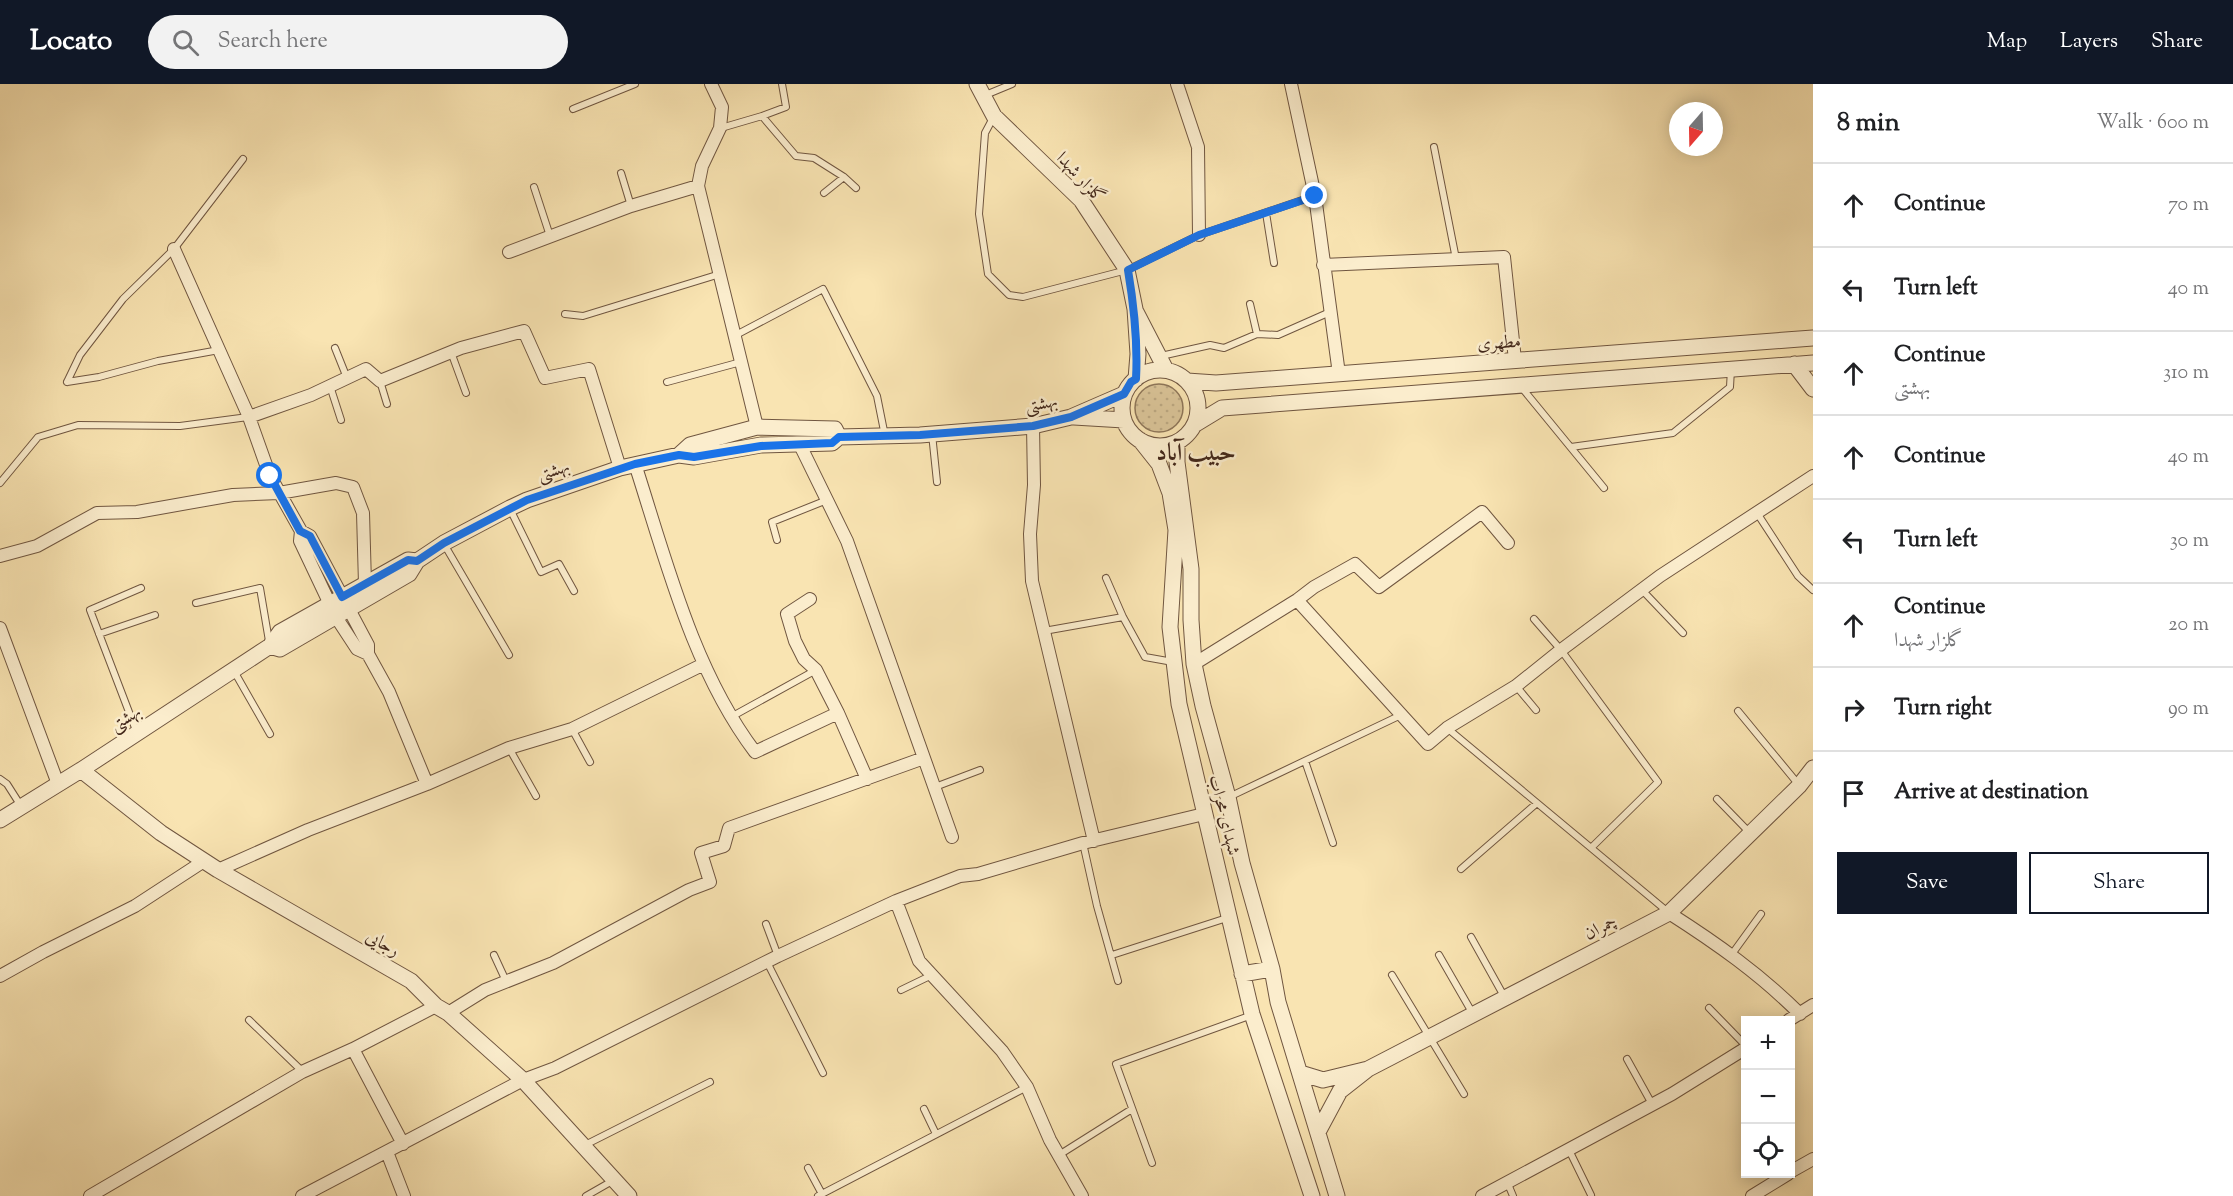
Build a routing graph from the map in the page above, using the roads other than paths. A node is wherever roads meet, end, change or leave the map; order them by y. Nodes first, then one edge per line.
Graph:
1 (635, 84) edge
2 (711, 84) edge
3 (782, 84) edge
4 (1012, 84) edge
5 (1177, 84) edge
6 (1292, 84) edge
7 (980, 90) edge
8 (573, 109) dead end
9 (762, 116) junction
10 (994, 116) junction
11 (720, 128) junction
12 (1434, 147) dead end
13 (243, 159) dead end
14 (621, 174) dead end
15 (844, 177) junction
16 (698, 186) junction
17 (534, 187) dead end
18 (856, 188) dead end
19 (824, 193) dead end
20 (1315, 196) junction
21 (631, 206) junction
22 (1266, 213) junction
23 (1199, 235) junction
24 (550, 236) junction
25 (174, 249) junction
26 (509, 252) dead end
27 (1456, 259) junction
28 (1274, 263) dead end
29 (1323, 265) junction
30 (1128, 270) junction
31 (721, 274) junction
32 (1250, 304) dead end
33 (1135, 309) junction
34 (1330, 311) junction
35 (565, 314) dead end
36 (1257, 334) junction
37 (736, 335) junction
38 (1813, 338) edge
39 (335, 348) dead end
40 (220, 350) junction
41 (451, 352) junction
42 (1515, 360) junction
43 (741, 362) junction
44 (1162, 363) junction
45 (1813, 363) edge
46 (1794, 364) junction
47 (1731, 368) junction
48 (1339, 374) junction
49 (347, 378) junction
50 (1136, 379) junction
51 (380, 381) junction
52 (1187, 381) junction
53 (1243, 381) junction
54 (667, 382) dead end
55 (1520, 385) junction
56 (330, 386) junction
57 (1813, 389) edge
58 (466, 393) dead end
59 (1124, 394) junction
60 (387, 404) dead end
61 (1247, 406) junction
62 (249, 417) junction
63 (1071, 417) junction
64 (341, 420) dead end
65 (1124, 420) junction
66 (1194, 425) junction
67 (1033, 426) junction
68 (757, 427) junction
69 (932, 434) junction
70 (885, 436) junction
71 (839, 437) junction
72 (1140, 440) junction
73 (1177, 442) junction
74 (799, 443) junction
75 (761, 446) junction
76 (1571, 447) junction
77 (679, 455) junction
78 (628, 466) junction
79 (1813, 476) edge
80 (937, 482) dead end
81 (0, 483) edge
82 (1604, 488) dead end
83 (279, 493) junction
84 (828, 500) junction
85 (510, 508) junction
86 (1757, 513) junction
87 (777, 540) dead end
88 (444, 543) junction
89 (1508, 543) dead end
90 (0, 556) edge
91 (417, 561) junction
92 (1106, 578) dead end
93 (365, 584) junction
94 (141, 588) dead end
95 (1642, 589) junction
96 (1813, 590) edge
97 (574, 591) dead end
98 (810, 599) dead end
99 (1297, 600) junction
100 (196, 603) dead end
101 (339, 607) junction
102 (155, 615) dead end
103 (1123, 617) junction
104 (1534, 619) dead end
105 (1170, 627) junction
106 (0, 628) edge
107 (1192, 630) junction
108 (1044, 631) junction
109 (1683, 633) dead end
110 (99, 634) junction
111 (270, 646) junction
112 (1561, 650) junction
113 (509, 654) dead end
114 (1173, 662) junction
115 (704, 664) junction
116 (1194, 664) junction
117 (233, 670) junction
118 (816, 670) junction
119 (1516, 686) junction
120 (1536, 710) dead end
121 (1738, 711) dead end
122 (838, 713) junction
123 (1401, 715) junction
124 (731, 717) junction
125 (1447, 728) junction
126 (572, 729) junction
127 (137, 734) junction
128 (270, 734) dead end
129 (509, 748) junction
130 (924, 758) junction
131 (1305, 761) junction
132 (590, 762) dead end
133 (1813, 768) edge
134 (81, 770) junction
135 (980, 770) dead end
136 (0, 778) edge
137 (867, 779) junction
138 (58, 784) junction
139 (427, 784) junction
140 (1799, 786) junction
141 (935, 787) junction
142 (536, 796) dead end
143 (1228, 797) junction
144 (1717, 799) dead end
145 (1537, 803) junction
146 (21, 807) junction
147 (1204, 814) junction
148 (0, 820) edge
149 (1750, 833) junction
150 (952, 837) dead end
151 (1089, 842) junction
152 (1333, 843) dead end
153 (1591, 848) junction
154 (204, 861) junction
155 (1461, 869) dead end
156 (218, 870) junction
157 (896, 901) junction
158 (1670, 913) junction
159 (1761, 914) dead end
160 (1230, 917) junction
161 (766, 924) dead end
162 (1471, 937) dead end
163 (1732, 954) junction
164 (494, 955) dead end
165 (1112, 955) junction
166 (1439, 955) dead end
167 (772, 959) junction
168 (1272, 969) junction
169 (1242, 974) junction
170 (932, 975) junction
171 (1392, 975) dead end
172 (0, 976) edge
173 (506, 981) junction
174 (1119, 981) dead end
175 (901, 990) dead end
176 (1505, 998) junction
177 (1813, 1005) edge
178 (1709, 1008) dead end
179 (442, 1010) junction
180 (1252, 1014) junction
181 (1474, 1014) junction
182 (1793, 1016) edge
183 (1795, 1016) edge
184 (249, 1020) dead end
185 (1429, 1038) junction
186 (1741, 1042) edge
187 (353, 1049) junction
188 (1741, 1050) edge
189 (1627, 1059) dead end
190 (1368, 1069) junction
191 (302, 1072) junction
192 (823, 1073) dead end
193 (1300, 1073) junction
194 (523, 1080) junction
195 (710, 1082) dead end
196 (1027, 1088) junction
197 (1464, 1094) dead end
198 (1652, 1105) junction
199 (924, 1109) dead end
200 (1132, 1109) junction
201 (1318, 1132) junction
202 (936, 1134) junction
203 (403, 1144) junction
204 (584, 1146) junction
205 (1569, 1150) junction
206 (387, 1152) junction
207 (1059, 1155) junction
208 (1813, 1159) edge
209 (1152, 1162) dead end
210 (808, 1168) dead end
211 (1795, 1170) edge
212 (1781, 1178) edge
213 (615, 1180) junction
214 (1508, 1184) junction
215 (820, 1195) edge
216 (1591, 1195) edge
217 (90, 1196) edge
218 (303, 1196) edge
219 (404, 1196) edge
220 (586, 1196) edge
221 (628, 1196) edge
222 (1082, 1196) edge
223 (1312, 1196) edge
224 (1337, 1196) edge
225 (1482, 1196) edge
226 (1513, 1196) edge
227 (1752, 1196) edge

1 - 8 lane
2 - 11 street
3 - 9 lane
4 - 7 lane
5 - 23 street
6 - 20 street
7 - 10 street, گلزار شهدا
9 - 11 lane
9 - 15 lane
10 - 30 street, گلزار شهدا
10 - 30 lane
11 - 16 street
12 - 27 lane
13 - 25 lane
14 - 21 lane
15 - 18 lane
15 - 19 lane
16 - 21 street
16 - 31 street
17 - 24 lane
20 - 22 lane
20 - 29 street
21 - 24 street
22 - 23 lane
22 - 28 lane
23 - 30 lane
24 - 26 street
25 - 40 street
25 - 40 lane
27 - 29 street
27 - 42 street
29 - 34 street
30 - 33 street, گلزار شهدا
31 - 35 lane
31 - 37 street
32 - 36 lane
33 - 44 street
33 - 50 street
34 - 36 lane
34 - 48 street
36 - 44 lane
37 - 43 street
37 - 70 lane
38 - 42 street, مطهری
39 - 49 lane
40 - 62 street
41 - 51 street
41 - 58 lane
41 - 78 street
42 - 48 street, مطهری
43 - 54 lane
43 - 68 street
44 - 50 street
44 - 52 street
45 - 46 street
46 - 47 street
46 - 57 street
47 - 55 street
47 - 76 lane
48 - 53 street, مطهری
49 - 51 street
49 - 56 street
50 - 59 street
51 - 60 lane
52 - 53 street, مطهری
52 - 66 street
53 - 61 street
55 - 61 street
55 - 76 lane
56 - 62 street
56 - 64 lane
59 - 63 street
59 - 65 street
61 - 66 street
62 - 81 lane
62 - 83 street
63 - 65 street
63 - 67 street, بهشتی
65 - 72 street
66 - 73 street
67 - 69 street, بهشتی
67 - 108 street
68 - 71 street, بهشتی
68 - 75 street
68 - 77 street, بهشتی
69 - 70 street, بهشتی
69 - 80 lane
70 - 71 street, بهشتی
71 - 74 street, بهشتی
72 - 73 street
72 - 105 street, شهدای محراب
73 - 107 street, شهدای محراب
74 - 75 street, بهشتی
74 - 84 street
75 - 77 street, بهشتی
76 - 82 lane
77 - 78 street, بهشتی
78 - 85 street, بهشتی
78 - 115 street
79 - 86 street
83 - 90 street
83 - 93 street
83 - 101 street
84 - 87 lane
84 - 130 street
85 - 88 street, بهشتی
85 - 97 lane
86 - 95 street
86 - 96 lane
88 - 91 street, بهشتی
88 - 113 lane
89 - 99 street
91 - 93 street
91 - 101 street
92 - 103 lane
93 - 101 street
94 - 110 lane
95 - 109 lane
95 - 112 street
98 - 118 street
99 - 116 street
99 - 123 street
100 - 111 lane
101 - 111 street, بهشتی
101 - 139 street
102 - 110 lane
103 - 108 lane
103 - 114 lane
104 - 112 lane
105 - 107 street
105 - 114 street, شهدای محراب
106 - 138 street
107 - 116 street, شهدای محراب
108 - 151 street
110 - 127 lane
111 - 117 street, بهشتی
112 - 119 street
112 - 153 lane
114 - 147 street, شهدای محراب
115 - 124 street
115 - 126 street
116 - 143 street, شهدای محراب
117 - 127 street, بهشتی
117 - 128 lane
118 - 122 street
118 - 124 lane
119 - 120 lane
119 - 125 street
121 - 140 lane
122 - 124 street
122 - 137 street
123 - 125 street
123 - 131 lane
125 - 145 lane
126 - 129 street
126 - 132 lane
127 - 134 street, بهشتی
129 - 139 street
129 - 142 lane
130 - 137 street
130 - 141 street
131 - 143 lane
131 - 152 lane
133 - 140 street, چمران
134 - 138 street, بهشتی
134 - 154 street, رجایی
135 - 141 lane
136 - 146 lane
137 - 173 street
138 - 146 street, بهشتی
139 - 156 street
140 - 149 street, چمران
141 - 150 street
143 - 168 street, شهدای محراب
144 - 149 lane
145 - 153 lane
145 - 155 lane
146 - 148 street, بهشتی
147 - 151 street
147 - 160 street, شهدای محراب
149 - 158 street, چمران
151 - 157 street
151 - 165 lane
153 - 158 lane
154 - 156 street, رجایی
154 - 172 street
156 - 179 street, رجایی
157 - 167 street
157 - 170 street
158 - 163 street
158 - 176 street, چمران
159 - 163 lane
160 - 165 lane
160 - 169 street, شهدای محراب
161 - 167 lane
162 - 176 lane
163 - 182 street
164 - 173 lane
165 - 174 lane
166 - 181 lane
167 - 192 lane
167 - 194 street
168 - 169 street
168 - 193 street, شهدای محراب
169 - 180 street, شهدای محراب
170 - 175 lane
170 - 196 street
171 - 185 lane
173 - 179 street
176 - 181 street, چمران
177 - 183 street
178 - 186 lane
179 - 187 street
179 - 194 street, رجایی
180 - 200 lane
180 - 223 street, شهدای محراب
181 - 185 street, چمران
184 - 191 lane
185 - 190 street, چمران
185 - 197 lane
187 - 191 street
187 - 203 street
188 - 198 street
189 - 198 lane
190 - 193 street
190 - 201 street
191 - 217 street
193 - 201 street, شهدای محراب
194 - 203 street
194 - 204 street, رجایی
195 - 204 lane
196 - 202 lane
196 - 207 street
198 - 205 street
199 - 202 lane
200 - 207 lane
200 - 209 lane
201 - 224 street, شهدای محراب
202 - 215 lane
203 - 206 street
204 - 213 street, رجایی
205 - 214 street
205 - 216 lane
206 - 218 street
206 - 219 street
207 - 222 street
208 - 211 street
210 - 215 lane
212 - 227 street
213 - 220 lane
213 - 221 street, رجایی
214 - 225 street
214 - 226 lane

